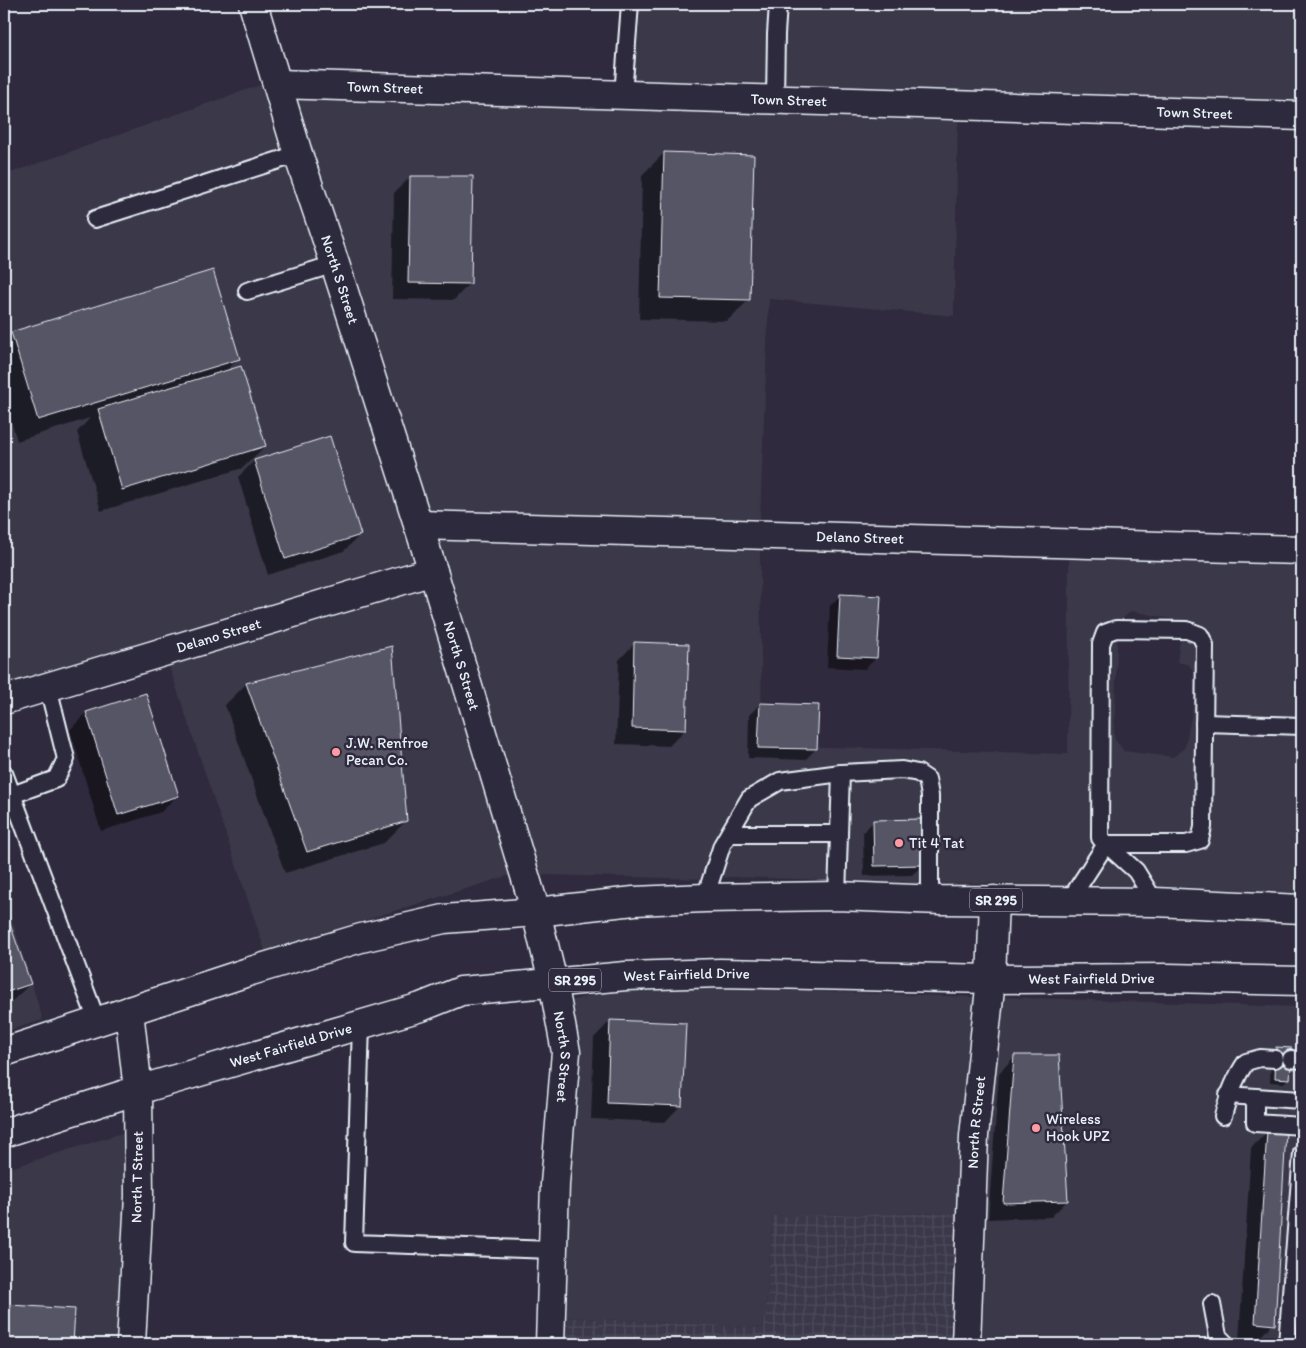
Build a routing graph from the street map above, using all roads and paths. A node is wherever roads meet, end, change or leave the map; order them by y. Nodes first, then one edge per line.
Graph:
1 (253, 4) edge
2 (630, 4) edge
3 (778, 4) edge
4 (278, 84) junction
5 (623, 95) junction
6 (775, 100) junction
7 (1302, 116) edge
8 (298, 154) junction
9 (95, 219) dead end
10 (335, 264) junction
11 (247, 291) dead end
12 (418, 525) junction
13 (1302, 550) edge
14 (433, 570) junction
15 (48, 687) junction
16 (4, 700) edge
17 (1204, 723) junction
18 (1302, 726) edge
19 (4, 773) edge
20 (841, 773) junction
21 (12, 795) junction
22 (729, 834) junction
23 (839, 834) junction
24 (1106, 844) junction
25 (836, 896) junction
26 (705, 898) junction
27 (930, 899) junction
28 (994, 900) junction
29 (1069, 901) junction
30 (1155, 902) junction
31 (1302, 910) edge
32 (536, 912) junction
33 (991, 980) junction
34 (553, 982) junction
35 (1302, 982) edge
36 (129, 1011) junction
37 (97, 1021) junction
38 (361, 1025) junction
39 (4, 1052) edge
40 (1290, 1060) edge
41 (138, 1090) junction
42 (1228, 1095) junction
43 (1255, 1098) junction
44 (1302, 1102) edge
45 (1223, 1116) dead end
46 (1302, 1126) edge
47 (4, 1133) edge
48 (1302, 1153) edge
49 (553, 1250) junction
50 (1212, 1304) dead end
51 (131, 1344) edge
52 (550, 1344) edge
53 (966, 1344) edge
54 (1226, 1344) edge
55 (1287, 1344) edge

1 - 4 street, North S Street
2 - 5 lane
3 - 6 lane
4 - 5 street, Town Street
4 - 8 street, North S Street
5 - 6 street, Town Street
6 - 7 street, Town Street
8 - 9 lane
8 - 10 street, North S Street
10 - 11 lane
10 - 12 street, North S Street
12 - 13 street, Delano Street
12 - 14 street, North S Street
14 - 15 street, Delano Street
14 - 32 street, North S Street
15 - 16 street, Delano Street
15 - 21 lane
17 - 18 lane
17 - 24 lane
17 - 24 lane
19 - 21 lane
20 - 22 lane
20 - 23 lane
20 - 27 lane
21 - 37 lane
22 - 23 lane
22 - 26 lane
23 - 25 lane
24 - 29 lane
24 - 30 lane
25 - 26 street, SR 295
25 - 27 street, SR 295
26 - 32 street, SR 295
27 - 28 street, SR 295
28 - 29 street, SR 295
28 - 33 street, North R Street
29 - 30 street, SR 295
30 - 31 street, SR 295
32 - 34 street, North S Street
32 - 36 street, SR 295
33 - 34 street, West Fairfield Drive / SR 295
33 - 35 street, West Fairfield Drive / SR 295
33 - 53 street, North R Street
34 - 38 street, West Fairfield Drive / SR 295
34 - 49 street, North S Street
36 - 37 street, SR 295
36 - 41 street, North T Street
37 - 39 street, SR 295
38 - 41 street, West Fairfield Drive / SR 295
38 - 49 lane
40 - 42 lane
41 - 47 street, West Fairfield Drive / SR 295
41 - 51 street, North T Street
42 - 43 lane
42 - 45 lane
43 - 44 lane
43 - 46 lane
48 - 55 lane
49 - 52 street, North S Street
50 - 54 lane

